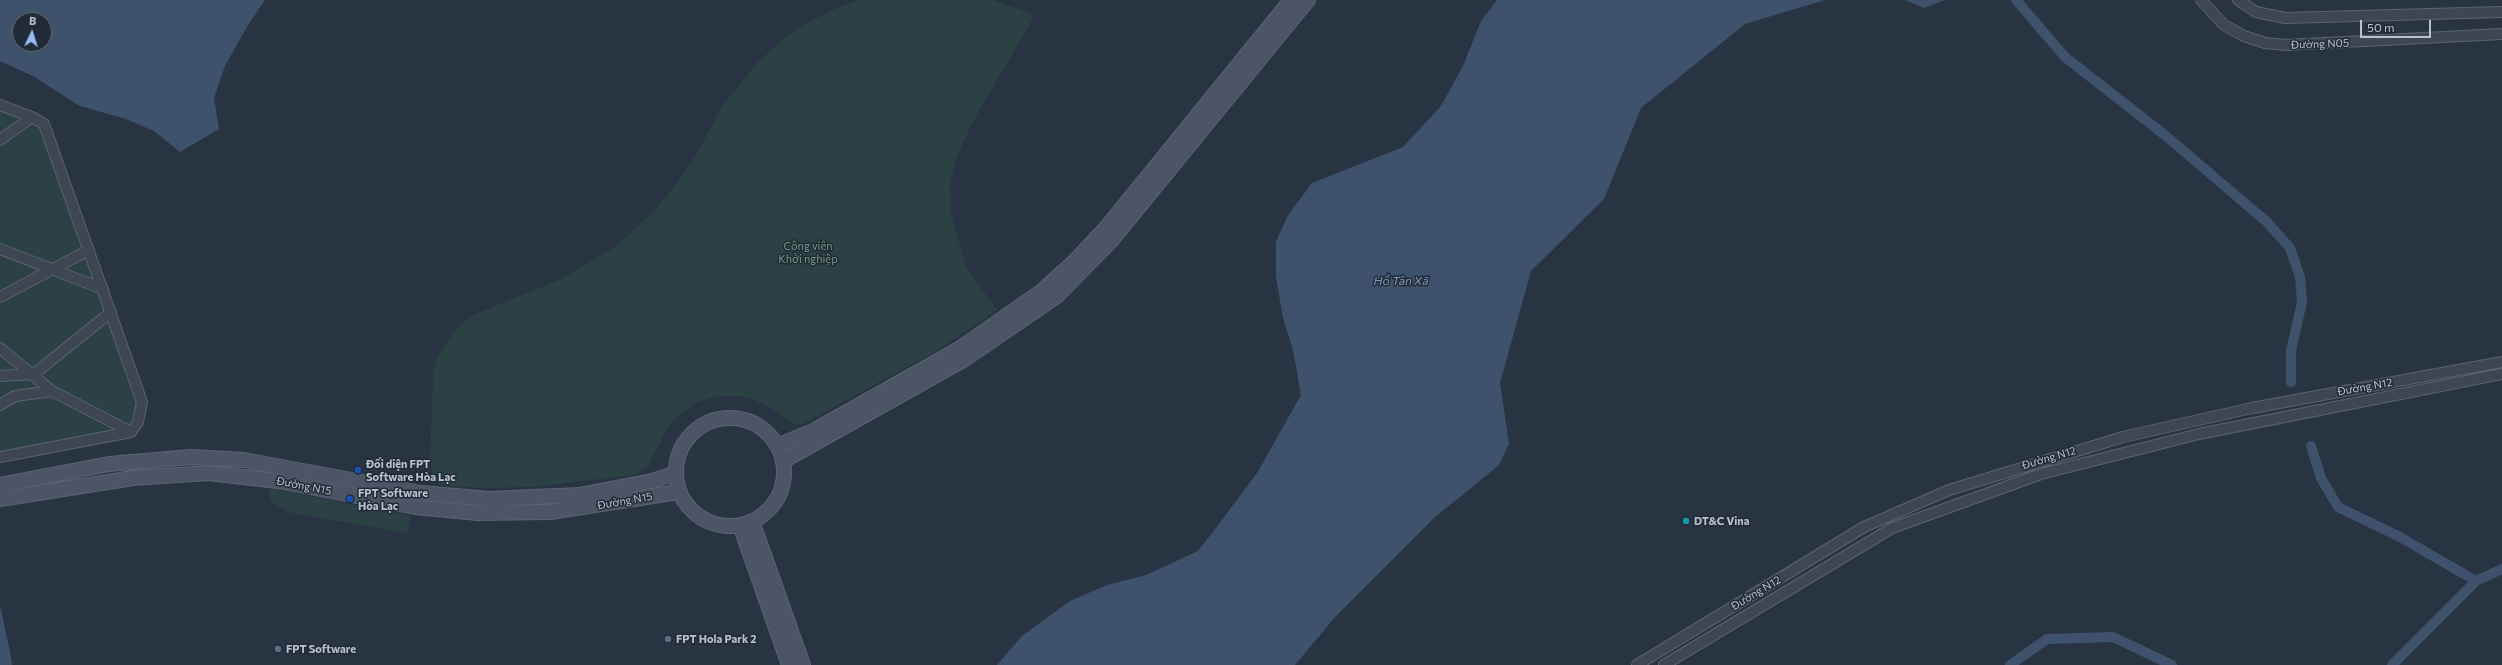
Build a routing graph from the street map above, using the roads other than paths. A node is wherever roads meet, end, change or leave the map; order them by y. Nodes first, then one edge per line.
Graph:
1 (1291, 0) edge
2 (1308, 0) edge
3 (2200, 0) edge
4 (2238, 0) edge
5 (2502, 12) edge
6 (2502, 34) edge
7 (0, 105) edge
8 (32, 117) junction
9 (1202, 119) junction
10 (0, 140) edge
11 (1143, 192) junction
12 (0, 249) edge
13 (89, 250) junction
14 (53, 270) junction
15 (103, 289) junction
16 (0, 297) edge
17 (111, 312) junction
18 (0, 348) edge
19 (2502, 362) edge
20 (31, 374) junction
21 (2502, 374) edge
22 (0, 376) edge
23 (52, 391) junction
24 (0, 405) edge
25 (131, 432) junction
26 (776, 446) junction
27 (0, 457) edge
28 (783, 461) junction
29 (676, 473) junction
30 (0, 485) edge
31 (679, 492) junction
32 (0, 499) edge
33 (746, 523) junction
34 (1649, 662) edge
35 (789, 665) edge
36 (803, 665) edge
37 (1636, 665) edge
38 (1664, 665) edge

1 - 9 street
2 - 9 street
3 - 6 street, Đường N05
4 - 5 street
7 - 8 street
8 - 10 street
8 - 13 street
9 - 11 street
11 - 26 street
11 - 28 street
12 - 14 street
13 - 14 street
13 - 15 street
14 - 15 street
14 - 16 street
15 - 17 street
17 - 20 street
17 - 25 street
18 - 20 street
19 - 34 street, Đường N12
20 - 22 street
20 - 23 street
21 - 38 street, Đường N12
23 - 24 street
23 - 25 street
25 - 27 street
26 - 28 street
26 - 29 street
28 - 33 street
29 - 30 street, Đường N15
29 - 31 street
31 - 32 street, Đường N15
31 - 33 street
33 - 35 street
33 - 36 street
34 - 37 street, Đường N12

